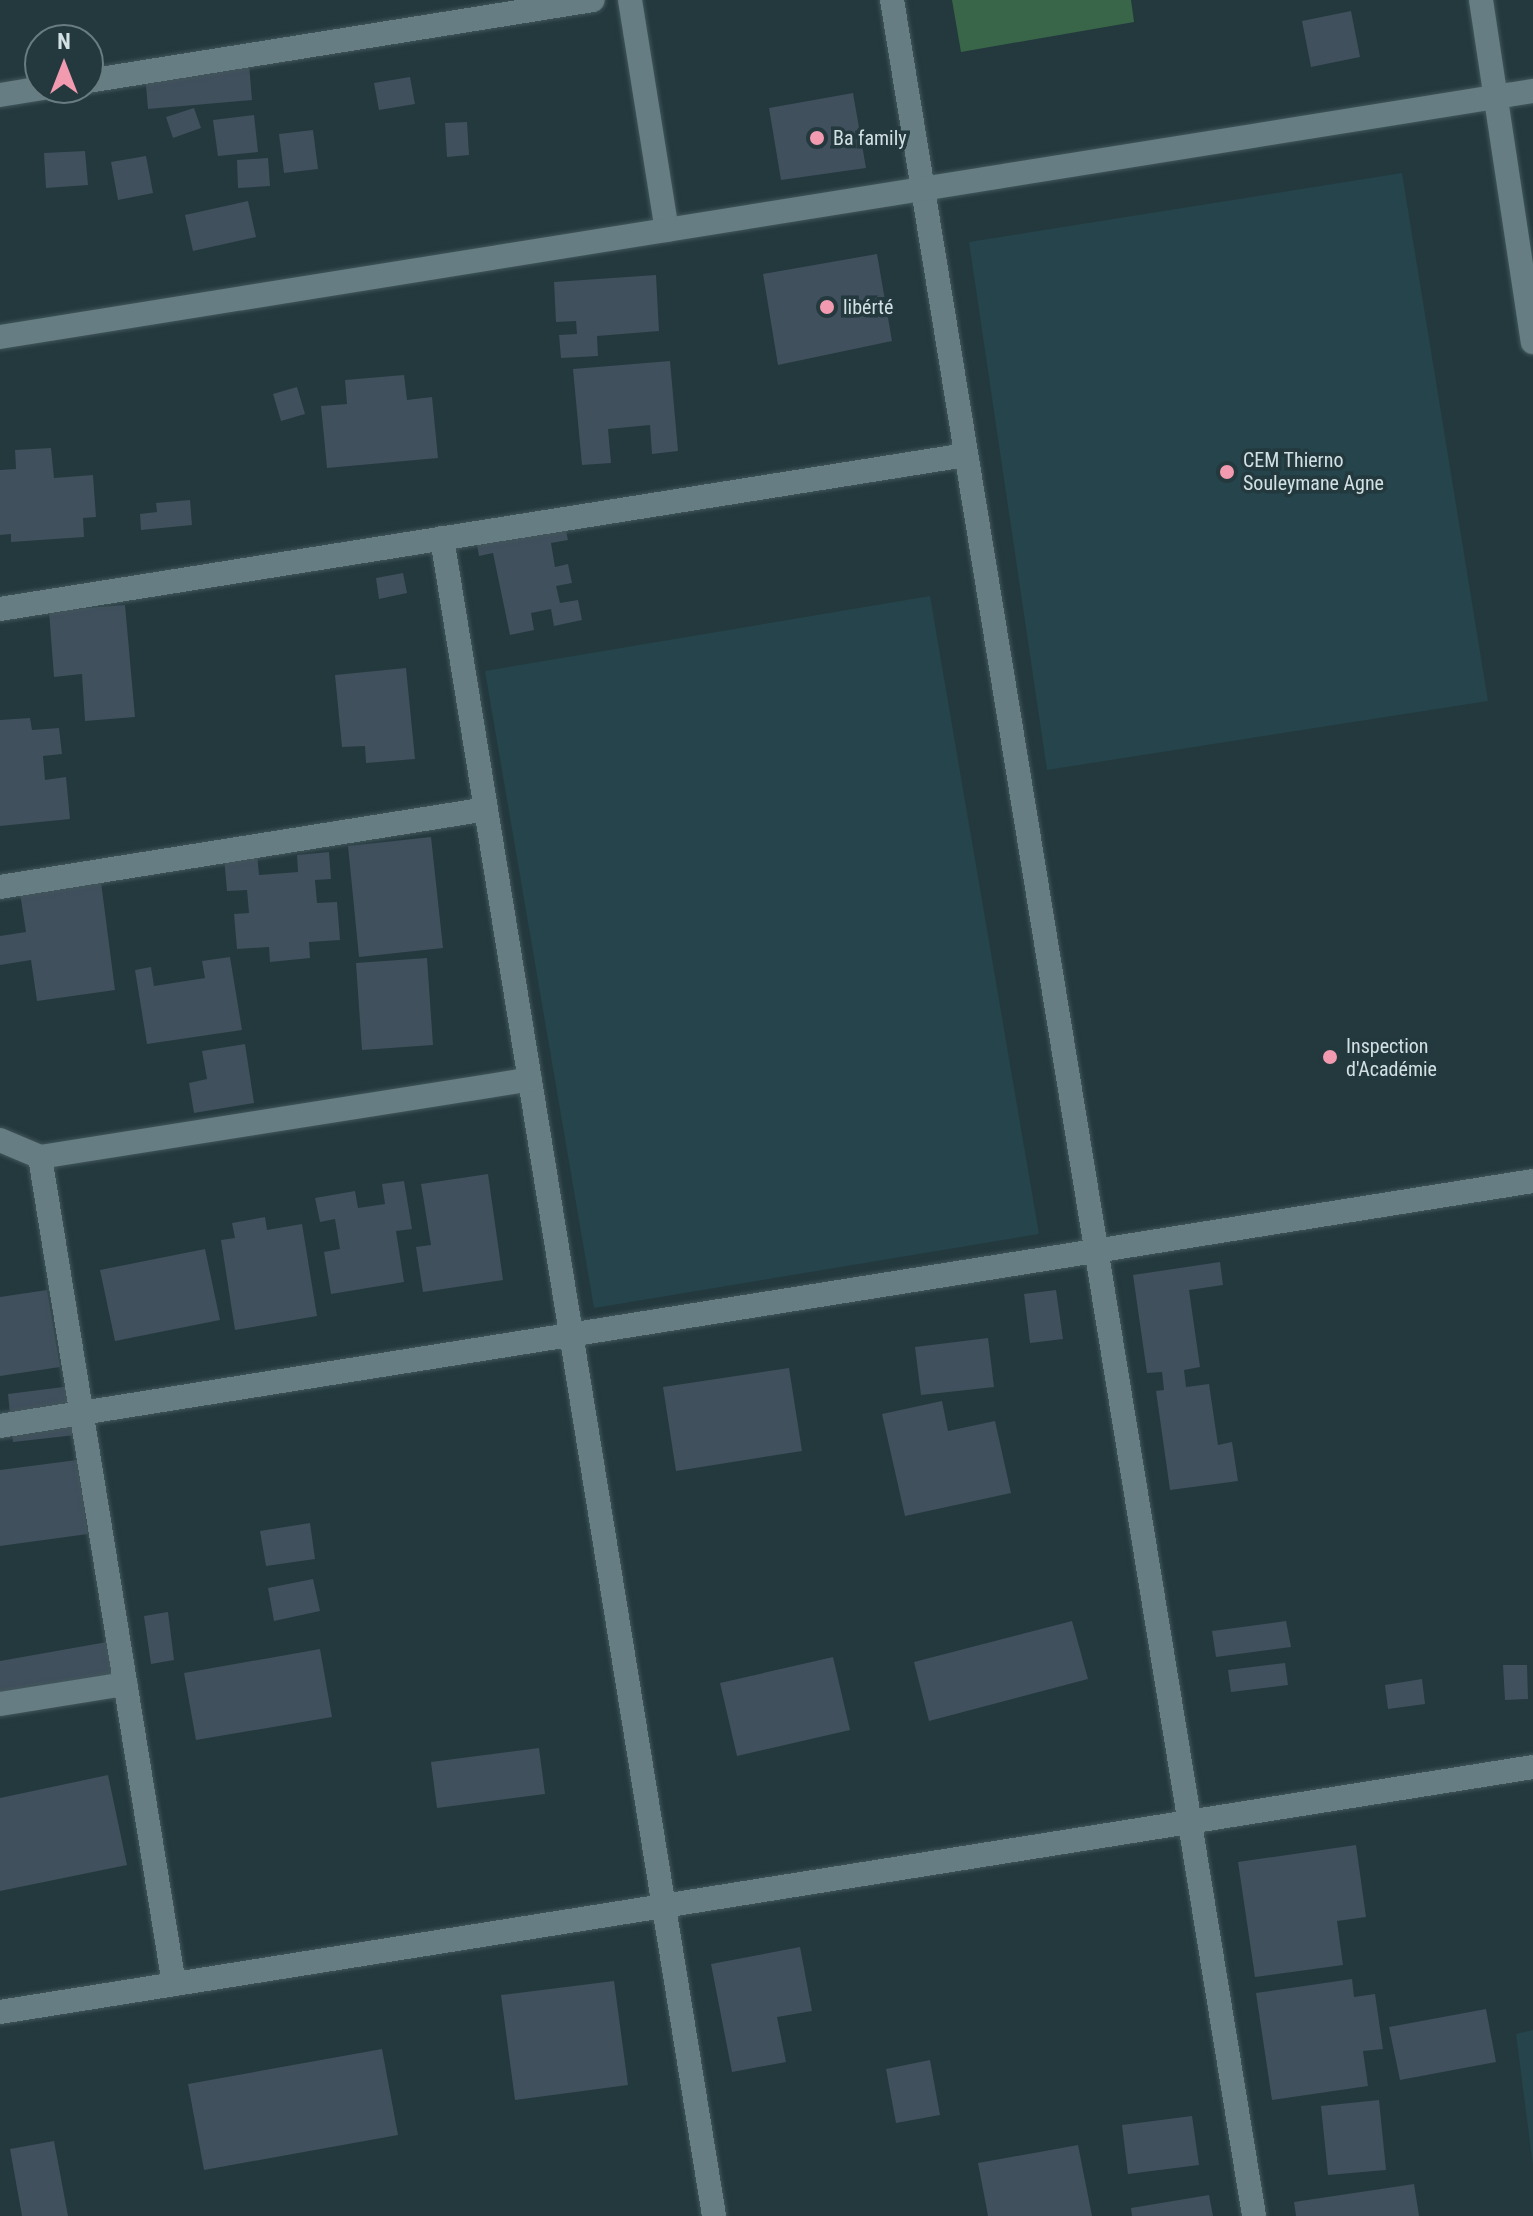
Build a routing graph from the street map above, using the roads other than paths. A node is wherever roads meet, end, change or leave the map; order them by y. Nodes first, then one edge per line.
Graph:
1 (593, 0) edge
2 (630, 0) edge
3 (892, 0) edge
4 (1481, 0) edge
5 (104, 78) edge
6 (24, 91) edge
7 (1533, 91) edge
8 (0, 95) edge
9 (1493, 98) junction
10 (923, 189) junction
11 (667, 230) junction
12 (0, 337) edge
13 (1533, 342) edge
14 (966, 455) junction
15 (442, 538) junction
16 (0, 609) edge
17 (486, 809) junction
18 (0, 887) edge
19 (530, 1079) junction
20 (0, 1138) edge
21 (40, 1157) junction
22 (1533, 1181) edge
23 (1096, 1251) junction
24 (571, 1335) junction
25 (81, 1413) junction
26 (0, 1426) edge
27 (125, 1684) junction
28 (0, 1704) edge
29 (1533, 1767) edge
30 (1189, 1822) junction
31 (664, 1906) junction
32 (174, 1984) junction
33 (0, 2012) edge
34 (714, 2216) edge
35 (1254, 2216) edge

1 - 5 street
2 - 11 street
3 - 10 street
4 - 9 street
6 - 8 street
7 - 9 street
9 - 10 street
9 - 13 street
10 - 11 street
10 - 14 street
11 - 12 street
14 - 15 street
14 - 23 street
15 - 16 street
15 - 17 street
17 - 18 street
17 - 19 street
19 - 21 street
19 - 24 street
20 - 21 street
21 - 25 street
22 - 23 street
23 - 24 street
23 - 30 street
24 - 25 street
24 - 31 street
25 - 26 street
25 - 27 street
27 - 28 street
27 - 32 street
29 - 30 street
30 - 31 street
30 - 35 street
31 - 32 street
31 - 34 street
32 - 33 street

